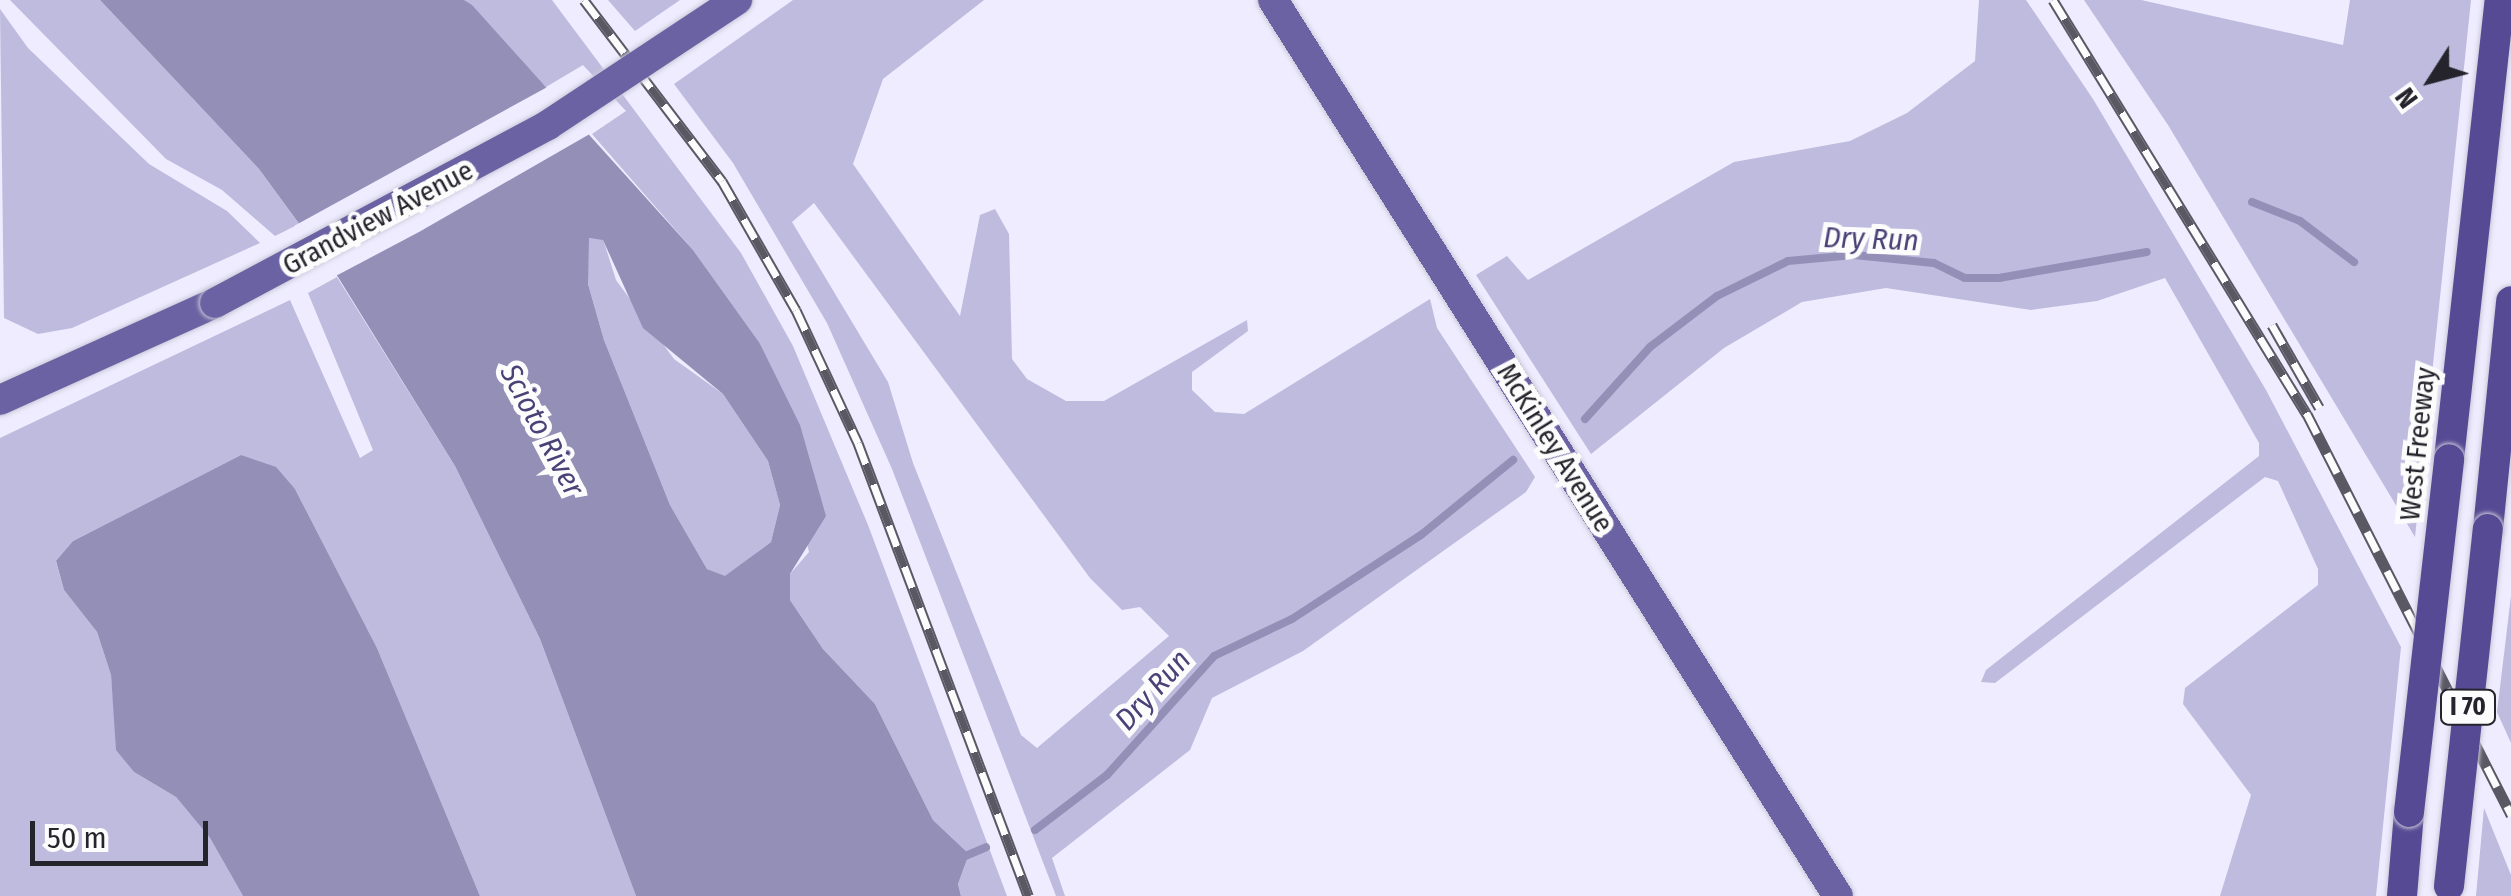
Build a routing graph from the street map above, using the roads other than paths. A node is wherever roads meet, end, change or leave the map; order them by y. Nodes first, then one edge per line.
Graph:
1 (737, 0) edge
2 (1273, 0) edge
3 (2500, 0) edge
4 (2511, 301) edge
5 (0, 400) edge
6 (2448, 891) edge
7 (1838, 896) edge
8 (2402, 896) edge

1 - 5 main road, Grandview Avenue, bridge
2 - 7 main road, McKinley Avenue
3 - 8 highway, West Freeway / I 70, bridge
4 - 6 highway, I 70, bridge

